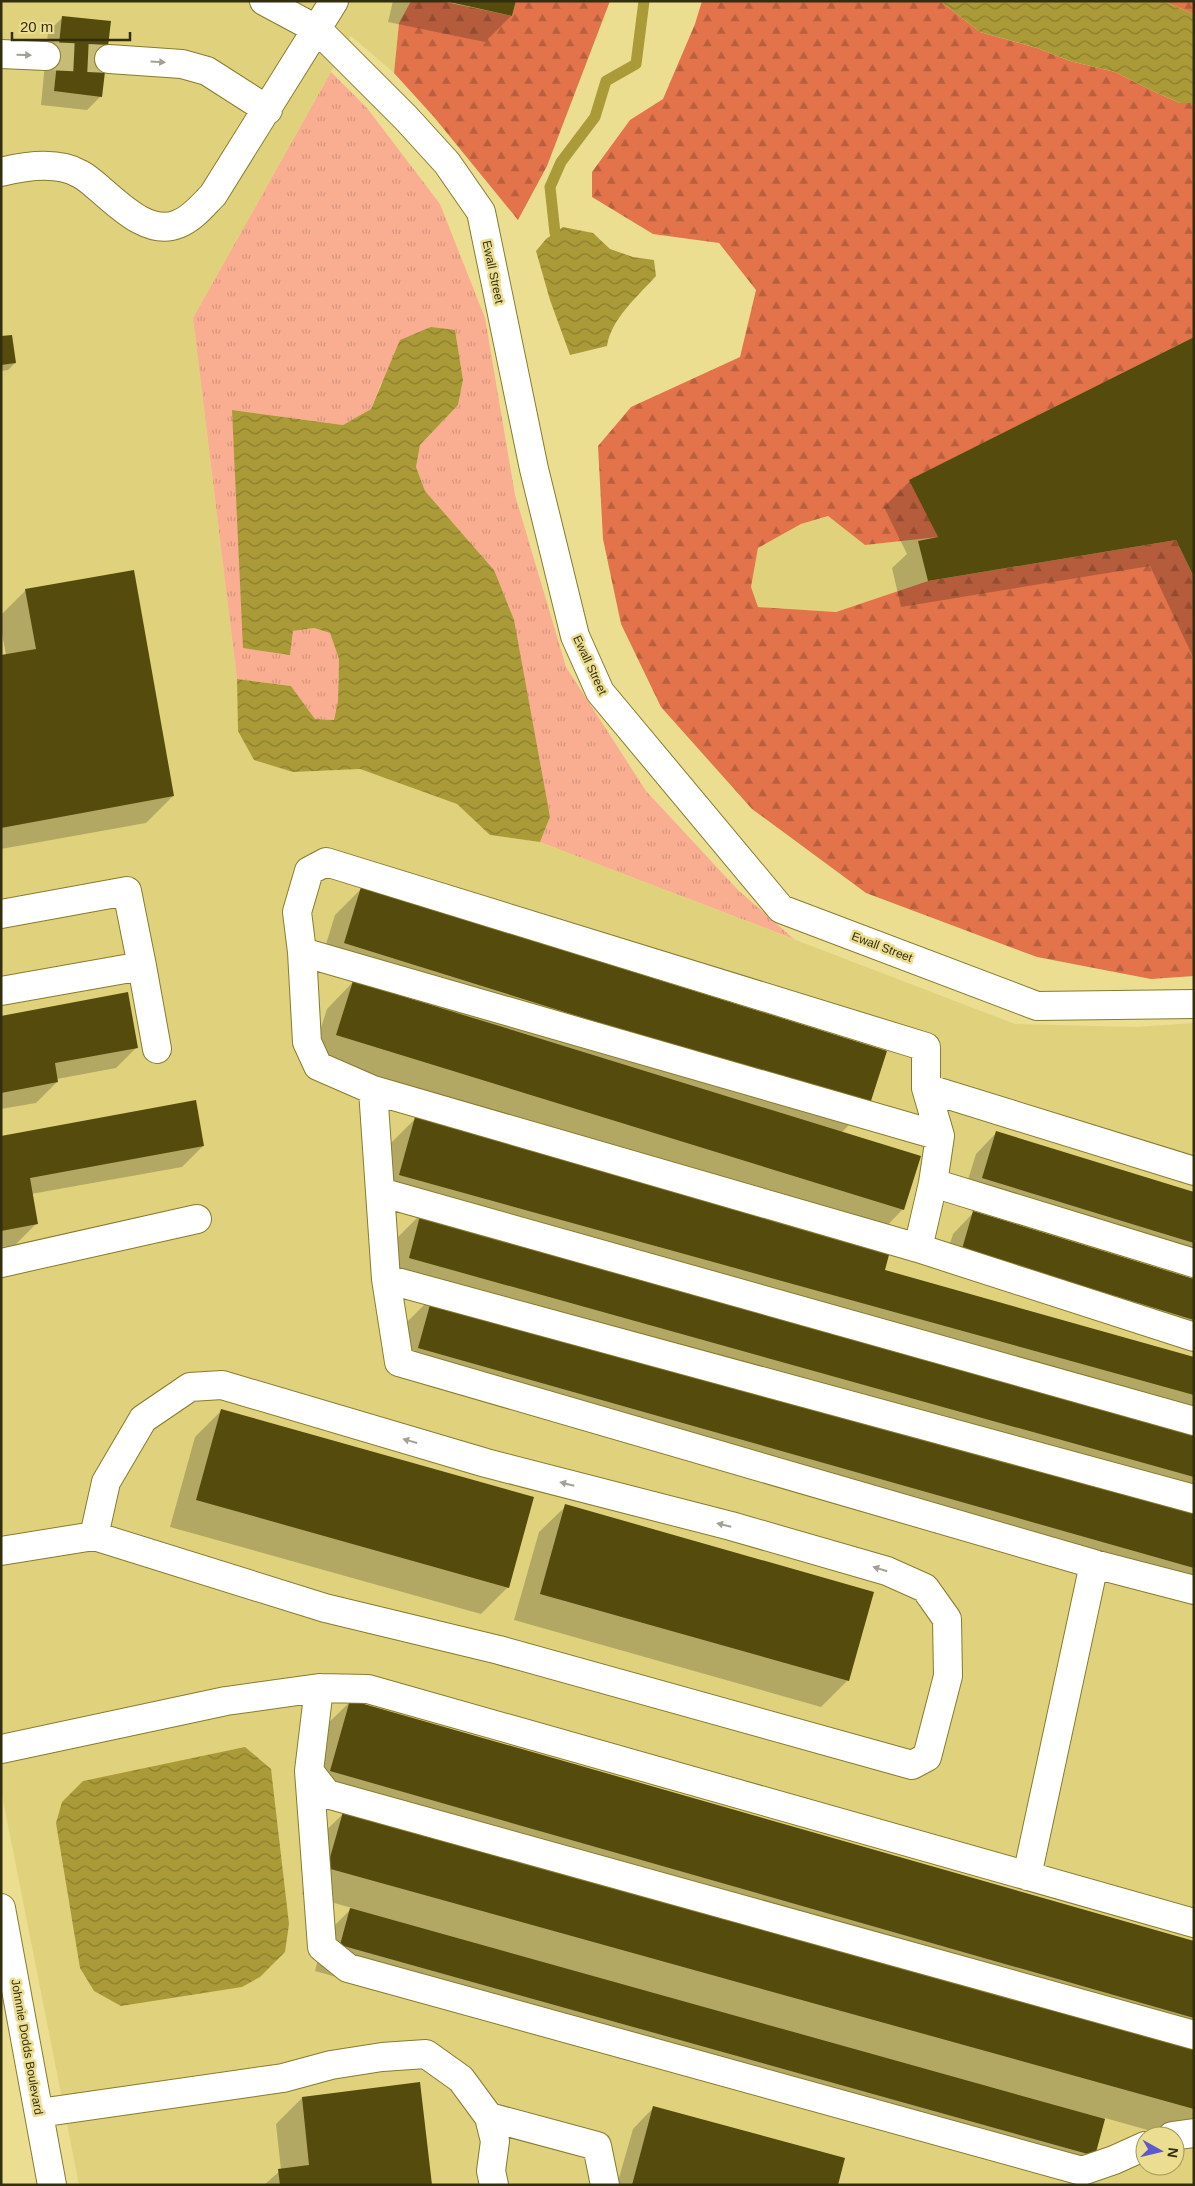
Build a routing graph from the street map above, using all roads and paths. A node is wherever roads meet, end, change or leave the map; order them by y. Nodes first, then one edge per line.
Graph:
1 (264, 1) edge
2 (334, 1) edge
3 (318, 30) junction
4 (1, 54) edge
5 (46, 56) tunnel mouth
6 (109, 59) tunnel mouth
7 (268, 110) junction
8 (1, 172) edge
9 (1, 914) edge
10 (302, 952) junction
11 (142, 966) junction
12 (1, 991) edge
13 (1194, 1004) edge
14 (157, 1049) dead end
15 (926, 1088) junction
16 (373, 1090) junction
17 (940, 1136) junction
18 (1194, 1171) edge
19 (933, 1183) junction
20 (380, 1192) junction
21 (197, 1219) dead end
22 (918, 1248) junction
23 (1, 1263) edge
24 (1194, 1263) edge
25 (386, 1279) junction
26 (1194, 1337) edge
27 (1194, 1420) edge
28 (1194, 1498) edge
29 (94, 1536) junction
30 (1, 1550) edge
31 (1094, 1564) junction
32 (1194, 1590) edge
33 (319, 1688) junction
34 (1, 1749) edge
35 (309, 1771) junction
36 (1027, 1876) junction
37 (1, 1908) edge
38 (1194, 1923) edge
39 (1194, 2035) edge
40 (39, 2112) junction
41 (489, 2117) junction
42 (1135, 2151) edge
43 (52, 2185) edge
44 (494, 2185) edge
45 (605, 2185) edge

1 - 3 street, Ewall Street
2 - 3 street
3 - 7 street
3 - 13 street, Ewall Street
4 -> 5 street
6 -> 7 street
7 - 8 street
9 - 11 street
10 - 15 street
10 - 16 street
10 - 17 street
11 - 12 street
11 - 14 street
15 - 17 street
15 - 18 street
16 - 20 street
16 - 22 street
17 - 19 street
19 - 22 street
19 - 24 street
20 - 25 street
20 - 27 street
21 - 23 street
22 - 26 street
25 - 28 street
25 - 31 street
29 -> 29 street
29 - 30 street
31 - 32 street
31 - 36 street
33 - 34 street
33 - 35 street
33 - 36 street
35 - 39 street
35 - 42 street
36 - 38 street
37 - 40 street, Johnnie Dodds Boulevard
40 - 41 street
40 - 43 street, Johnnie Dodds Boulevard
41 - 44 street
41 - 45 street

